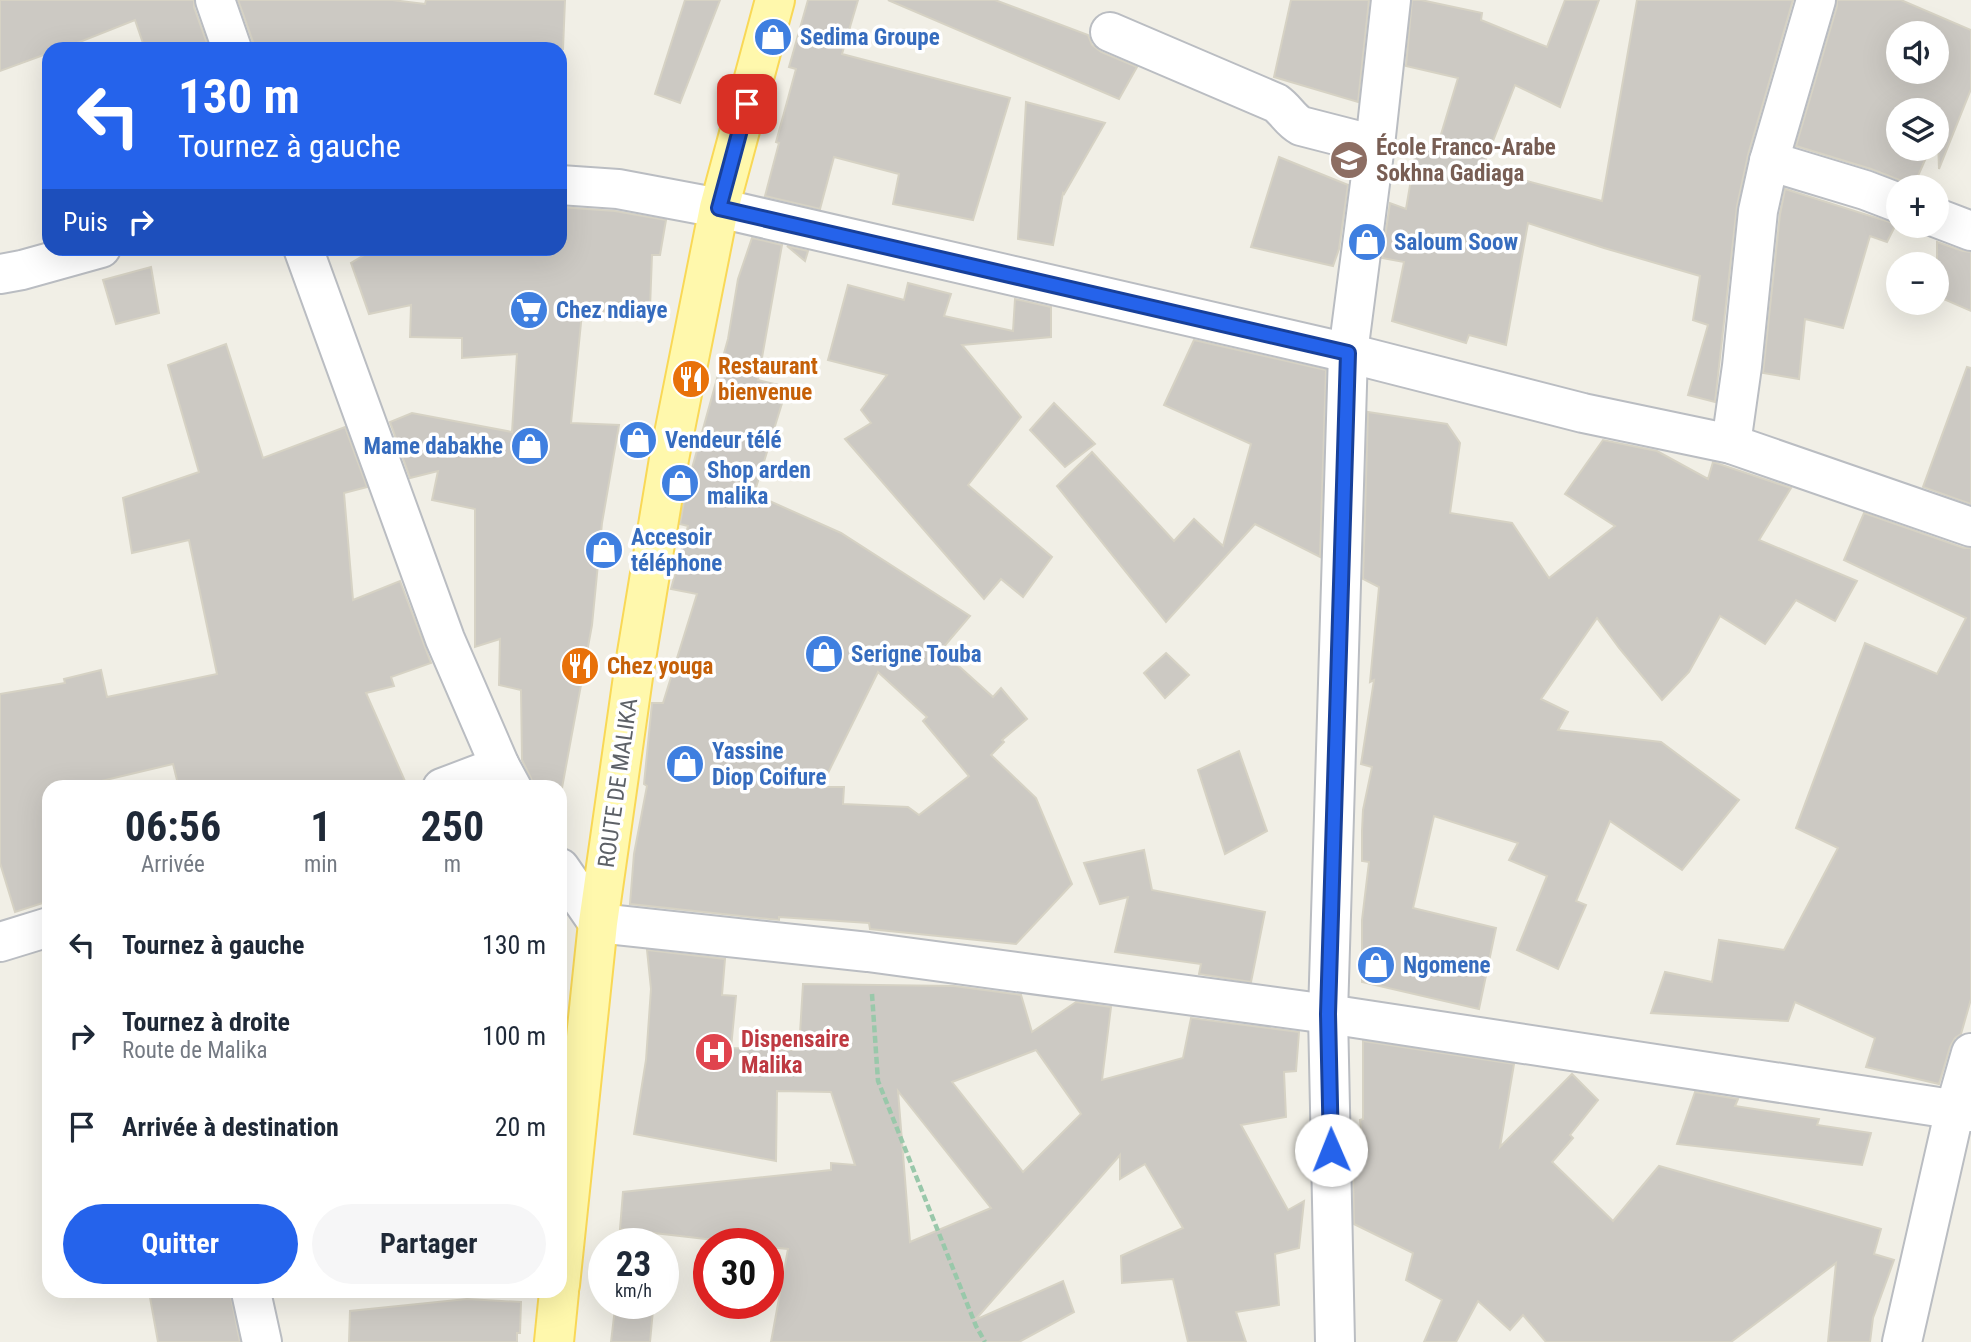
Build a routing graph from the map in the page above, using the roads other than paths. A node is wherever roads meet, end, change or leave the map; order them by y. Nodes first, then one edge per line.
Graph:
1 (215, 0) edge
2 (775, 0) edge
3 (1391, 0) edge
4 (1816, 0) edge
5 (1110, 32) dead end
6 (230, 42) edge
7 (1375, 145) junction
8 (1769, 161) junction
9 (567, 185) edge
10 (1886, 198) edge
11 (719, 208) junction
12 (1949, 222) edge
13 (1971, 230) edge
14 (72, 256) edge
15 (306, 256) edge
16 (0, 274) edge
17 (1348, 353) junction
18 (1731, 444) junction
19 (1971, 527) edge
20 (506, 777) edge
21 (489, 780) edge
22 (567, 877) edge
23 (598, 923) junction
24 (42, 929) edge
25 (0, 943) edge
26 (1328, 1014) junction
27 (1971, 1053) edge
28 (1963, 1111) edge
29 (567, 1218) edge
30 (252, 1298) edge
31 (558, 1298) edge
32 (262, 1342) edge
33 (554, 1342) edge
34 (1335, 1342) edge
35 (1902, 1342) edge

1 - 6 street
2 - 11 main road, ROUTE DE MALIKA
3 - 7 street
4 - 8 street
5 - 7 street
7 - 17 street
8 - 10 street
8 - 18 street
9 - 11 street
11 - 17 street
11 - 23 main road, ROUTE DE MALIKA
12 - 13 street
14 - 16 street
15 - 20 street
17 - 18 street
17 - 26 street
18 - 19 street
20 - 21 street
22 - 23 street
23 - 26 street
23 - 29 main road, ROUTE DE MALIKA
24 - 25 street
26 - 28 street
26 - 34 street
27 - 28 street
28 - 35 street
30 - 32 street
31 - 33 main road

